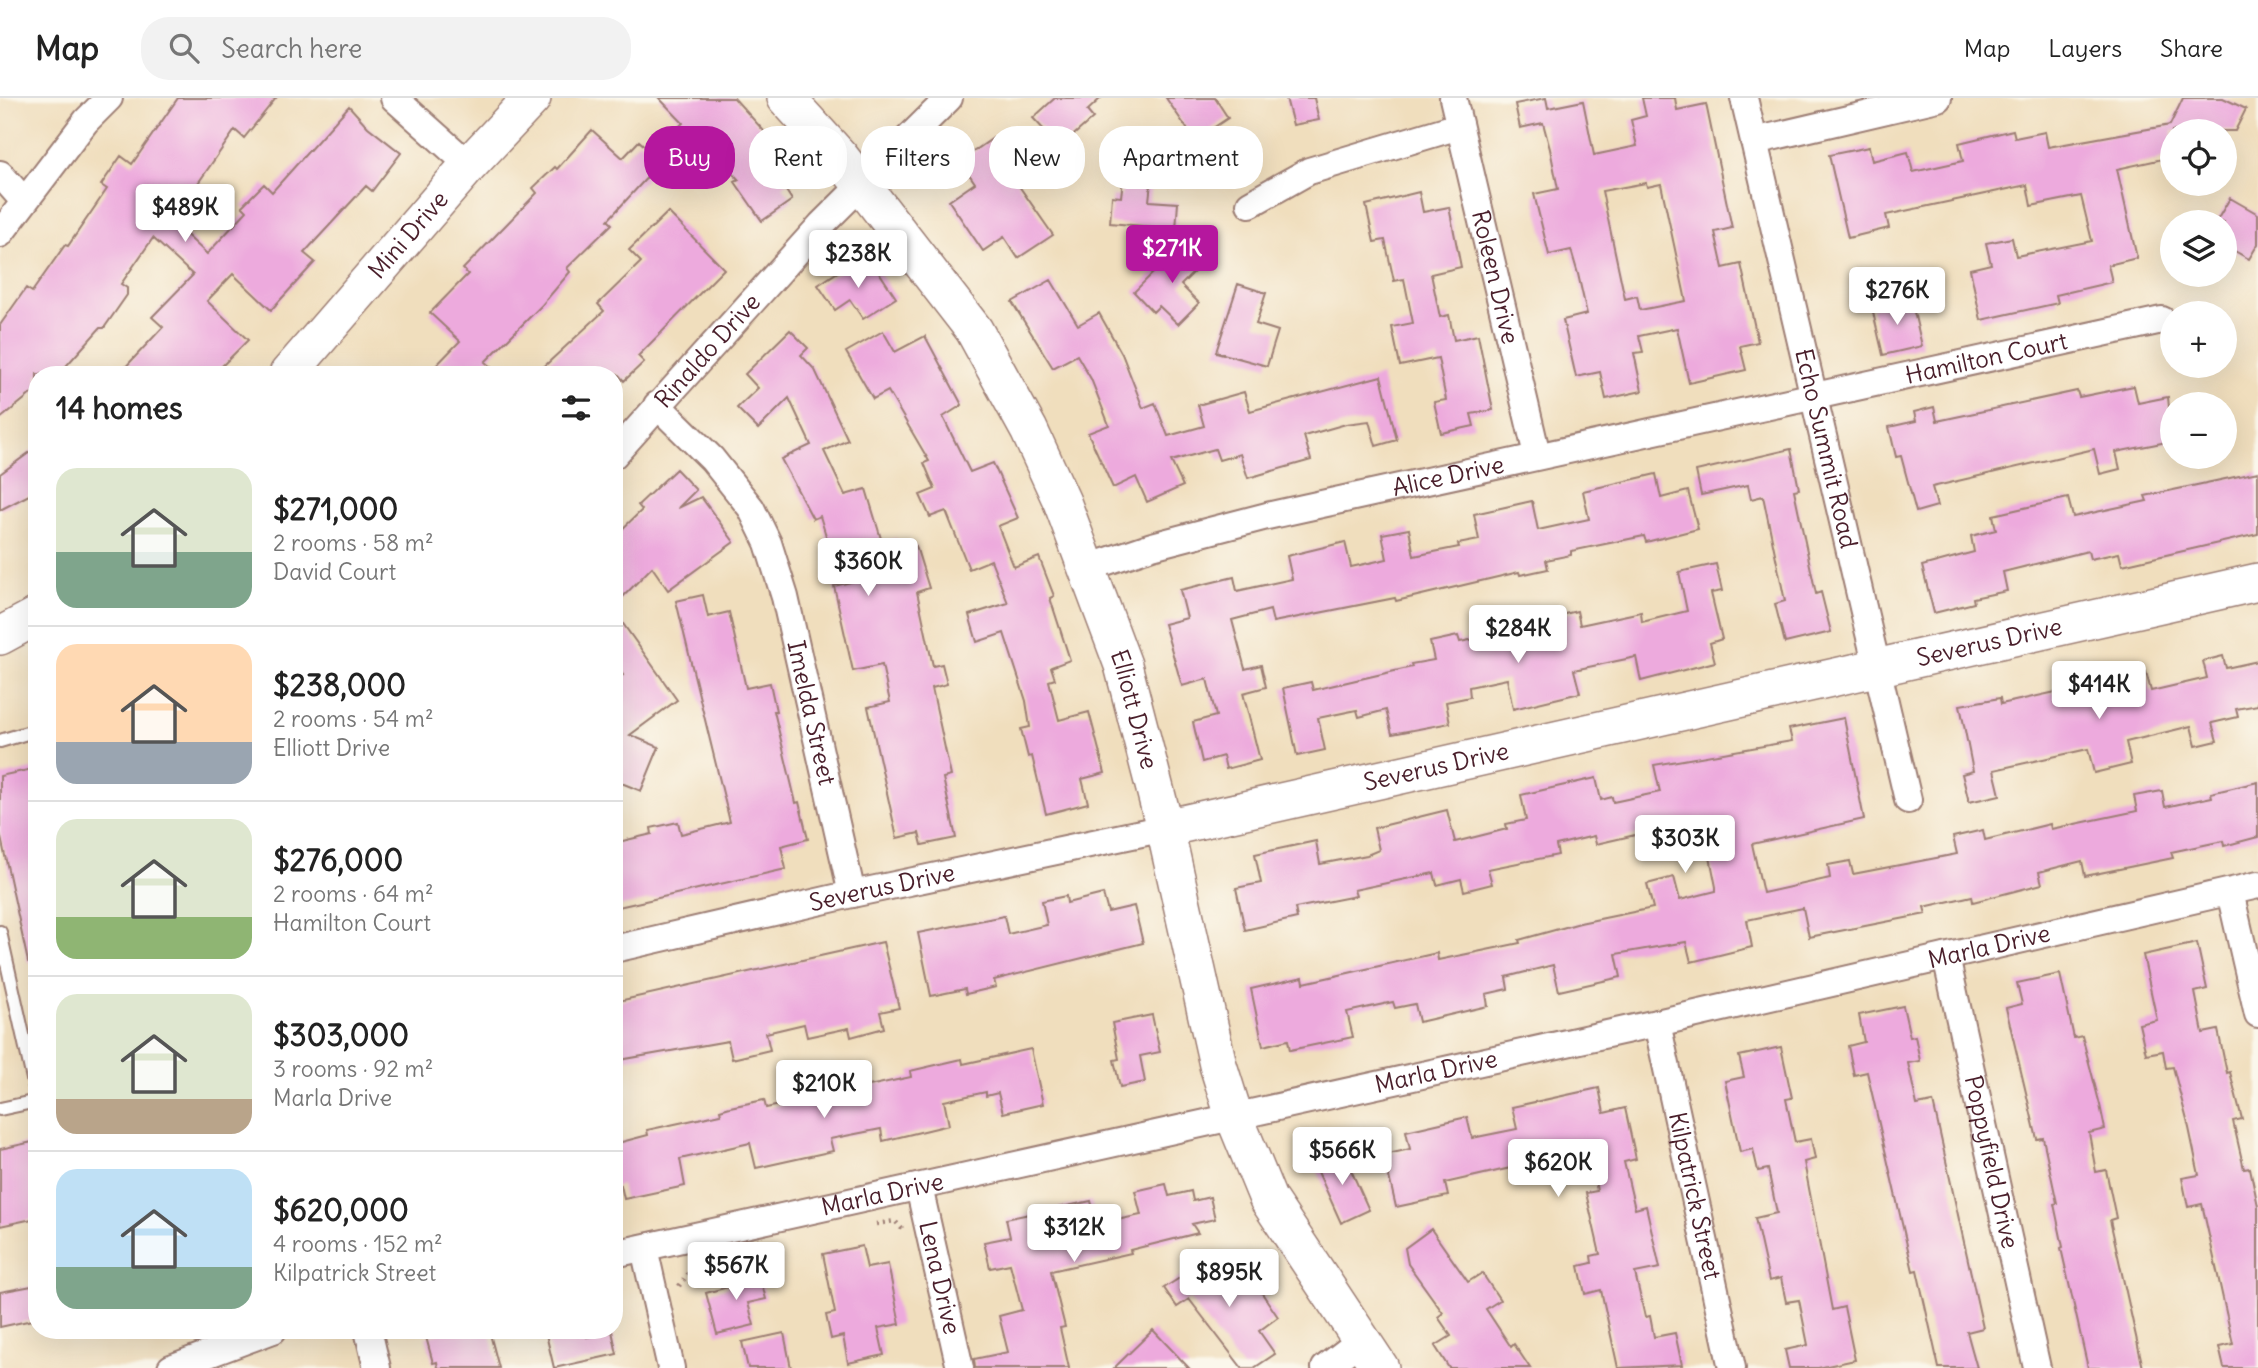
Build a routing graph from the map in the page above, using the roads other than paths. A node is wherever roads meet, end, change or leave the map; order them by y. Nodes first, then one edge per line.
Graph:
1 (109, 98) edge
2 (394, 98) edge
3 (532, 98) edge
4 (786, 98) edge
5 (949, 98) edge
6 (1453, 98) edge
7 (1744, 98) edge
8 (1938, 98) edge
9 (921, 126) edge
10 (1459, 126) junction
11 (1754, 141) junction
12 (469, 165) junction
13 (0, 174) edge
14 (861, 183) edge
15 (861, 185) edge
16 (866, 189) edge
17 (24, 201) junction
18 (1250, 204) dead end
19 (0, 234) edge
20 (2160, 320) edge
21 (295, 366) edge
22 (1811, 396) junction
23 (657, 405) junction
24 (623, 445) edge
25 (1537, 454) junction
26 (1087, 568) junction
27 (2258, 582) edge
28 (28, 621) edge
29 (0, 636) edge
30 (1878, 666) junction
31 (28, 733) edge
32 (0, 741) edge
33 (1908, 800) dead end
34 (1165, 828) junction
35 (2258, 886) edge
36 (2230, 892) junction
37 (852, 894) junction
38 (0, 932) edge
39 (623, 947) edge
40 (1946, 957) junction
41 (2258, 1014) edge
42 (1657, 1023) junction
43 (28, 1058) edge
44 (28, 1101) edge
45 (0, 1109) edge
46 (1234, 1116) junction
47 (919, 1187) junction
48 (645, 1248) junction
49 (623, 1252) edge
50 (249, 1339) edge
51 (370, 1339) edge
52 (1370, 1355) edge
53 (171, 1368) edge
54 (377, 1368) edge
55 (671, 1368) edge
56 (960, 1368) edge
57 (1325, 1368) edge
58 (1732, 1368) edge
59 (2037, 1368) edge

1 - 17 street
2 - 12 street
3 - 12 street, Mini Drive
4 - 14 street, Elliott Drive
5 - 9 street, Rinaldo Drive
6 - 10 street, Roleen Drive
7 - 11 street, Echo Summit Road
8 - 11 street
10 - 18 street
10 - 25 street, Roleen Drive
11 - 22 street, Echo Summit Road
12 - 21 street, Mini Drive
13 - 17 street
15 - 23 street, Rinaldo Drive
16 - 26 street, Elliott Drive
17 - 19 street
20 - 22 street, Hamilton Court
22 - 25 street, Alice Drive
22 - 30 street, Echo Summit Road
23 - 24 street, Rinaldo Drive
23 - 37 street, Imelda Street
25 - 26 street, Alice Drive
26 - 34 street, Elliott Drive
27 - 30 street, Severus Drive
28 - 29 street
30 - 33 street, Echo Summit Road
30 - 34 street, Severus Drive
31 - 32 lane
34 - 37 street, Severus Drive
34 - 46 street, Elliott Drive
35 - 36 street, Marla Drive
36 - 40 street, Marla Drive
36 - 41 street
37 - 39 street, Severus Drive
38 - 43 lane
40 - 42 street, Marla Drive
40 - 59 street, Poppyfield Drive
42 - 46 street, Marla Drive
42 - 58 street, Kilpatrick Street
44 - 45 lane
46 - 47 street, Marla Drive
46 - 52 street, Elliott Drive
47 - 48 street, Marla Drive
47 - 56 street, Lena Drive
48 - 49 street, Marla Drive
48 - 55 street
50 - 53 street
51 - 54 street
52 - 57 street

